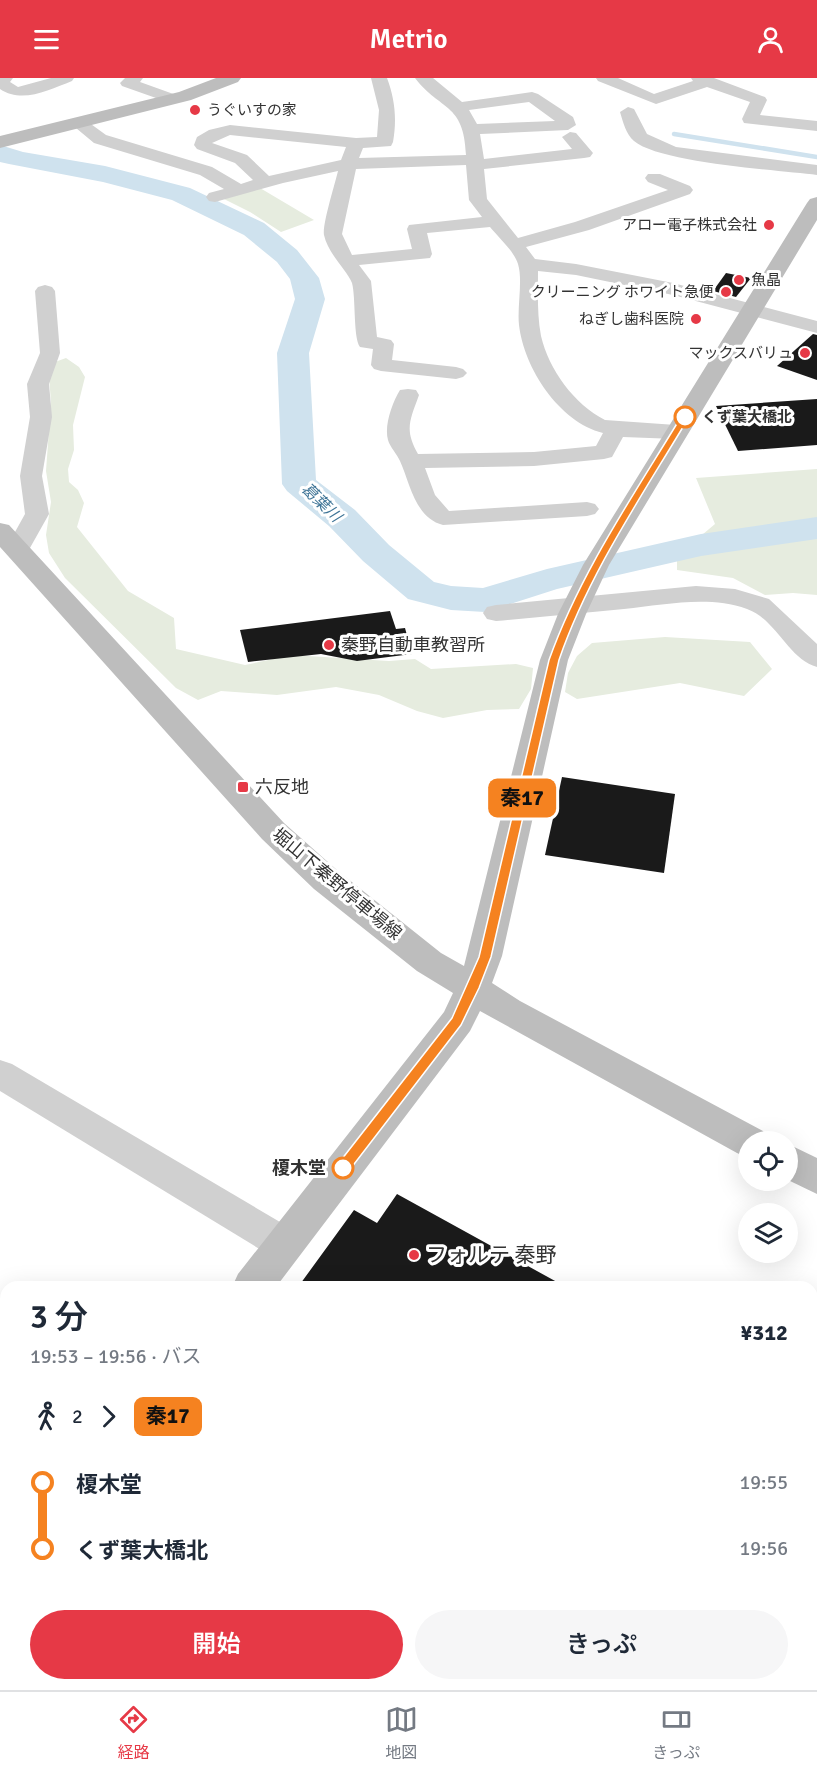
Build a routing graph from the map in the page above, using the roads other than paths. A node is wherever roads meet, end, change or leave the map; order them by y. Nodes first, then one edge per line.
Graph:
1 (4, 78) edge
2 (66, 78) edge
3 (135, 78) edge
4 (232, 78) edge
5 (380, 78) edge
6 (423, 78) edge
7 (604, 78) edge
8 (702, 80) edge
9 (172, 99) junction
10 (459, 107) junction
11 (628, 112) dead end
12 (78, 123) junction
13 (817, 126) edge
14 (594, 135) dead end
15 (5, 141) edge
16 (356, 143) junction
17 (474, 149) junction
18 (348, 165) junction
19 (817, 170) edge
20 (654, 178) dead end
21 (265, 182) junction
22 (239, 190) junction
23 (215, 197) dead end
24 (817, 203) edge
25 (494, 221) junction
26 (807, 238) edge
27 (516, 244) junction
28 (345, 261) junction
29 (528, 265) junction
30 (45, 291) dead end
31 (753, 307) junction
32 (817, 327) edge
33 (456, 373) dead end
34 (408, 395) dead end
35 (616, 429) junction
36 (676, 432) junction
37 (411, 461) junction
38 (587, 509) dead end
39 (9, 540) edge
40 (496, 613) dead end
41 (817, 659) edge
42 (473, 988) junction
43 (0, 1074) edge
44 (738, 1136) edge
45 (798, 1167) edge
46 (817, 1177) edge
47 (284, 1244) junction
48 (256, 1281) edge

1 - 2 street
3 - 9 street
4 - 9 street
5 - 16 street
6 - 10 street
7 - 8 street
8 - 13 street
9 - 12 street
10 - 17 street
10 - 17 street
11 - 19 street
12 - 15 street
12 - 22 street
14 - 17 street
16 - 18 street
16 - 21 street
17 - 18 street
17 - 25 street
18 - 21 street
18 - 28 street
20 - 27 street
21 - 22 street
22 - 23 street
24 - 26 street
25 - 27 street
25 - 28 street
26 - 31 street
27 - 29 street
28 - 33 street
29 - 31 street
29 - 35 street
30 - 39 street
31 - 32 street
31 - 36 street
34 - 37 street
35 - 36 street
35 - 37 street
36 - 42 street
37 - 38 street
39 - 42 street, 堀山下秦野停車場線
40 - 41 street
42 - 44 street, 堀山下秦野停車場線
42 - 47 street
43 - 47 street
45 - 46 street
47 - 48 street

